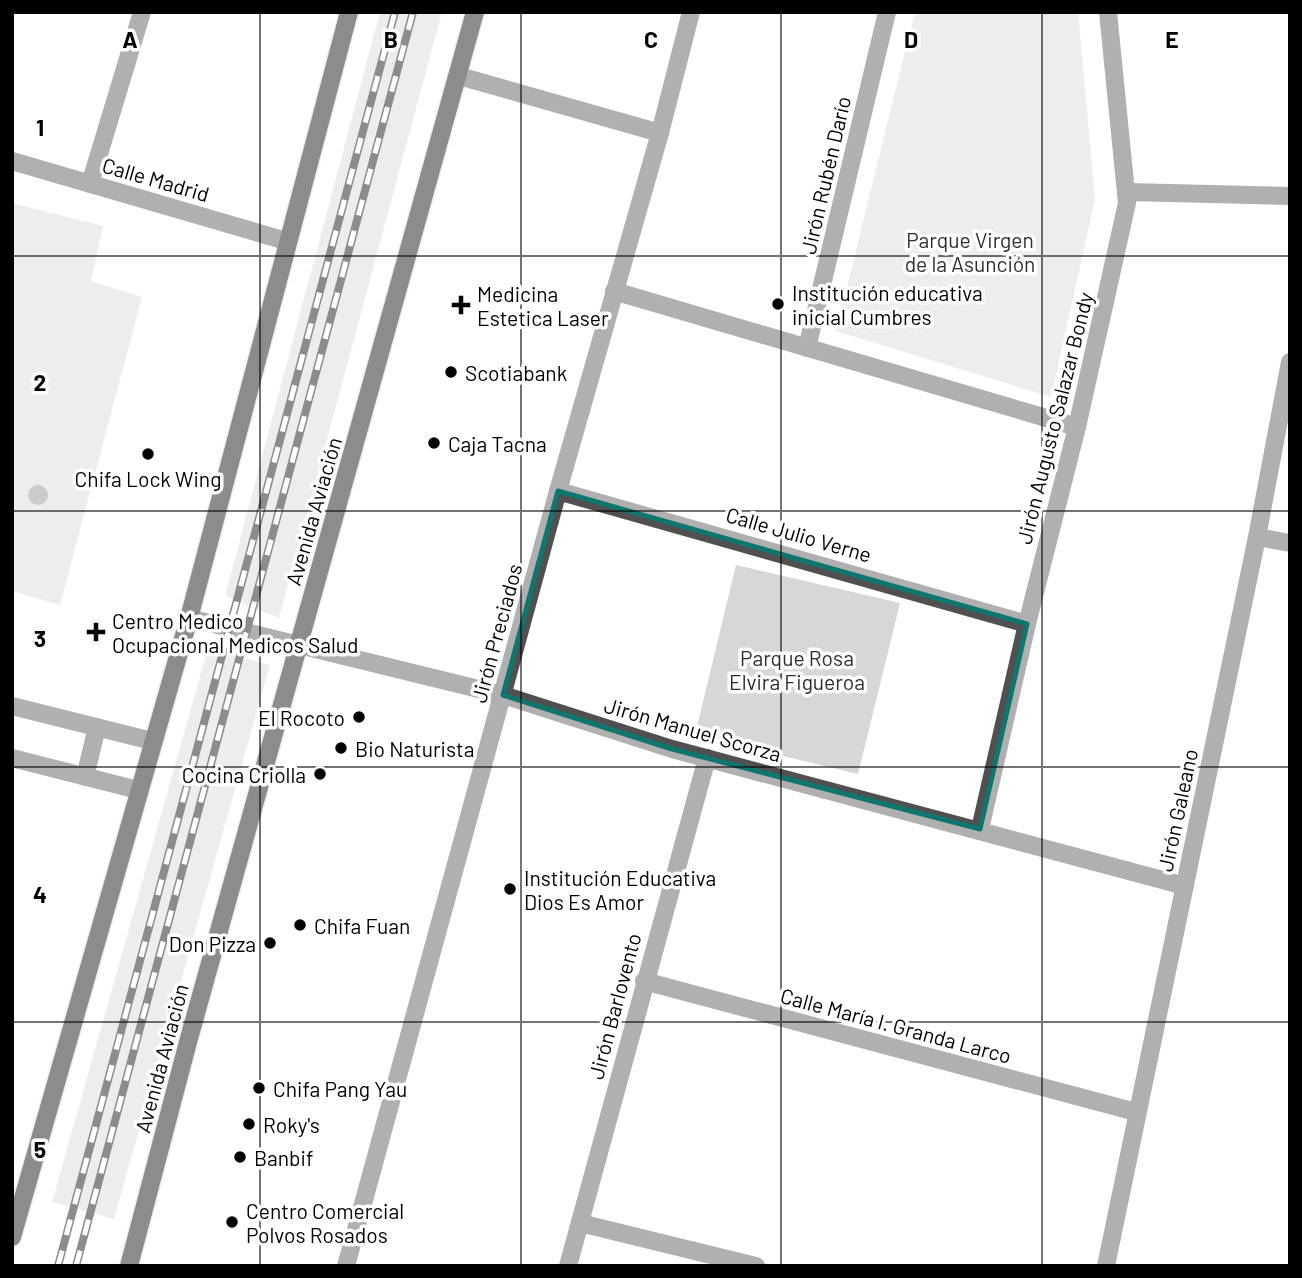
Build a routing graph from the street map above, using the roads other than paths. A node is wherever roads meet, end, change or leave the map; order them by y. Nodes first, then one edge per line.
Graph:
1 (142, 12) edge
2 (349, 12) edge
3 (475, 12) edge
4 (691, 12) edge
5 (887, 12) edge
6 (1108, 12) edge
7 (459, 76) junction
8 (660, 132) junction
9 (12, 161) edge
10 (90, 184) junction
11 (1128, 192) junction
12 (1290, 196) edge
13 (286, 241) junction
14 (614, 291) junction
15 (807, 348) junction
16 (1290, 362) edge
17 (1077, 427) junction
18 (558, 491) junction
19 (1257, 537) junction
20 (1290, 543) edge
21 (189, 618) junction
22 (1027, 624) junction
23 (299, 645) junction
24 (503, 695) junction
25 (12, 706) edge
26 (97, 727) junction
27 (152, 741) junction
28 (12, 758) edge
29 (707, 758) junction
30 (85, 777) junction
31 (138, 790) junction
32 (979, 830) junction
33 (1185, 886) junction
34 (644, 981) junction
35 (1136, 1112) junction
36 (580, 1223) junction
37 (12, 1237) edge
38 (129, 1266) edge
39 (345, 1266) edge
40 (568, 1266) edge
41 (756, 1266) edge
42 (1106, 1266) edge

1 - 10 street
2 - 13 main road
3 - 7 main road, Avenida Aviación
4 - 8 street, Jirón Preciados
5 - 15 street, Jirón Rubén Darío
6 - 11 street, Jirón Augusto Salazar Bondy
7 - 8 street
7 - 23 main road, Avenida Aviación
8 - 14 street, Jirón Preciados
9 - 10 street, Calle Madrid
10 - 13 street, Calle Madrid
11 - 12 street
11 - 17 street, Jirón Augusto Salazar Bondy
13 - 21 main road
14 - 15 street
14 - 18 street, Jirón Preciados
15 - 17 street
16 - 19 street, Jirón Galeano
17 - 22 street, Jirón Augusto Salazar Bondy
18 - 22 street, Calle Julio Verne
18 - 24 street, Jirón Preciados
19 - 20 street
19 - 33 street, Jirón Galeano
21 - 23 street, Jirón Manuel Scorza
21 - 27 main road
22 - 32 street, Jirón Augusto Salazar Bondy
23 - 24 street, Jirón Manuel Scorza
23 - 38 main road, Avenida Aviación
24 - 29 street, Jirón Manuel Scorza
24 - 39 street, Jirón Preciados
25 - 26 street
26 - 27 street
26 - 30 street
27 - 31 main road
28 - 30 street
29 - 32 street, Jirón Manuel Scorza
29 - 34 street, Jirón Barlovento
30 - 31 street
31 - 37 main road
32 - 33 street, Jirón Manuel Scorza
33 - 35 street, Jirón Galeano
34 - 35 street, Calle María I. Granda Larco
34 - 36 street, Jirón Barlovento
35 - 42 street, Jirón Galeano
36 - 40 street, Jirón Barlovento
36 - 41 street

